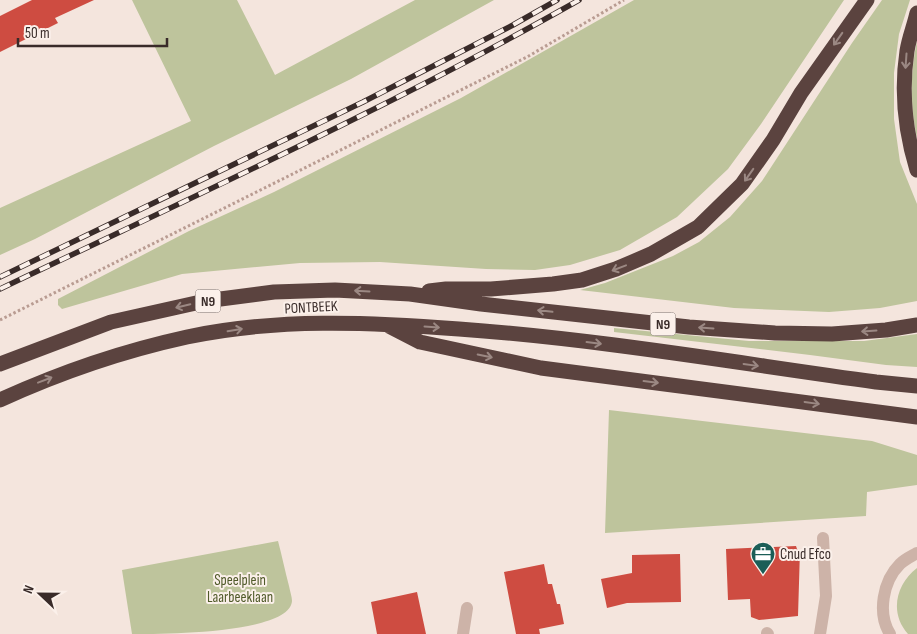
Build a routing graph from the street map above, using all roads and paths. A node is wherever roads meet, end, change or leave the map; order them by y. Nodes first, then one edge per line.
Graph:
1 (624, 0) edge
2 (867, 0) edge
3 (917, 14) edge
4 (917, 170) edge
5 (410, 294) junction
6 (0, 320) edge
7 (384, 323) junction
8 (917, 325) edge
9 (0, 364) edge
10 (917, 386) edge
11 (0, 400) edge
12 (917, 417) edge
13 (823, 538) dead end
14 (917, 552) edge
15 (467, 608) dead end
16 (464, 634) edge
17 (820, 634) edge
18 (890, 634) edge

1 - 6 path
2 -> 5 highway
3 -> 4 highway
8 -> 5 highway, N9
5 -> 9 highway, N9
7 -> 10 highway, PONTBEEK / N9
11 -> 7 highway, PONTBEEK / N9
7 -> 12 highway
13 - 17 street
14 - 18 street
15 - 16 street

